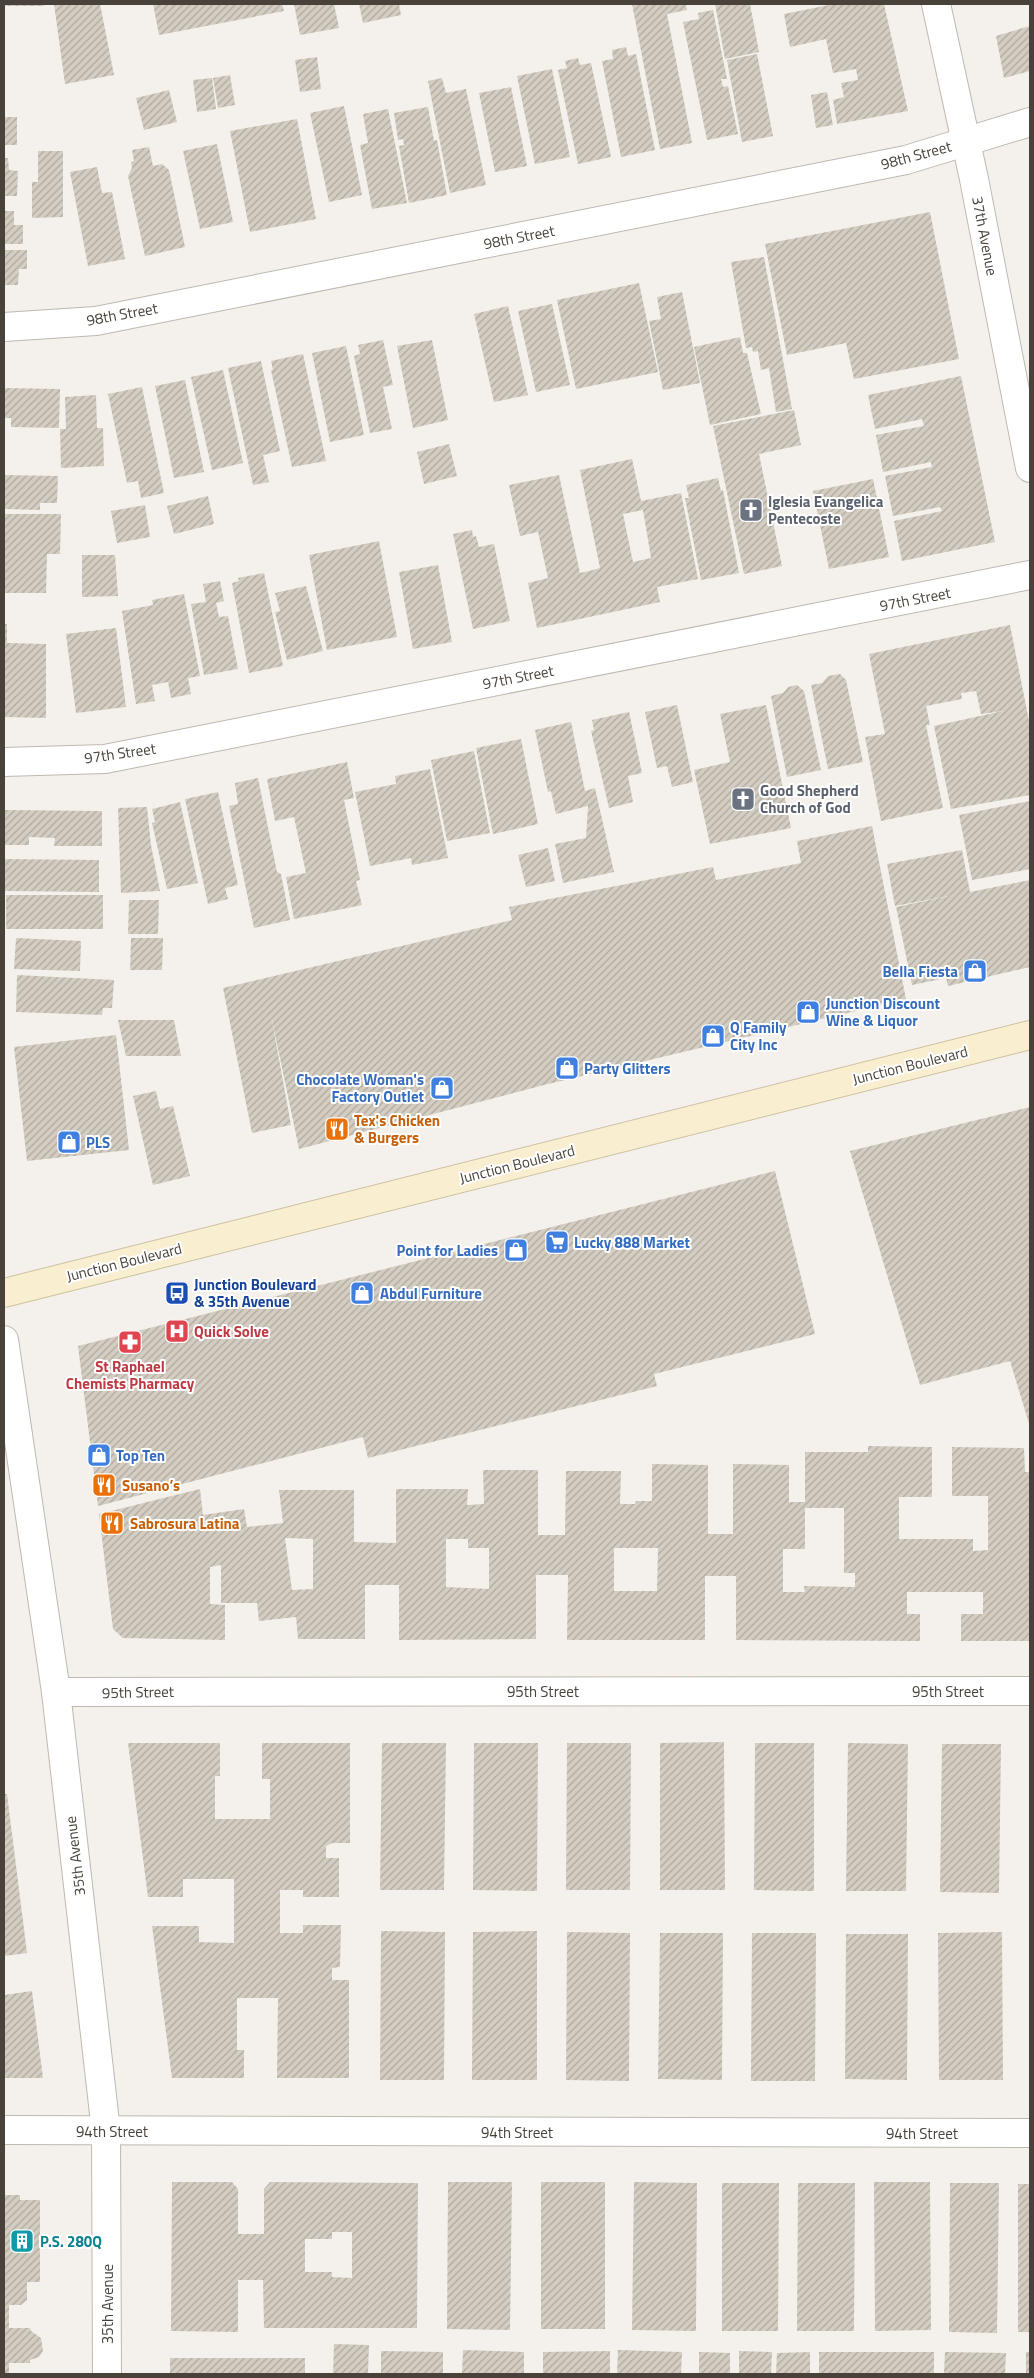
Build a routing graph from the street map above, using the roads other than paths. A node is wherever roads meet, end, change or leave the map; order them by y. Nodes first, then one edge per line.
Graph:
1 (936, 4) edge
2 (1030, 122) edge
3 (966, 142) junction
4 (4, 327) edge
5 (1030, 468) edge
6 (1030, 575) edge
7 (4, 762) edge
8 (1030, 1034) edge
9 (4, 1293) edge
10 (4, 1340) edge
11 (1030, 1691) edge
12 (56, 1692) junction
13 (4, 2130) edge
14 (106, 2131) junction
15 (1030, 2133) edge
16 (107, 2374) edge

1 - 3 street, 37th Avenue
2 - 3 street, 98th Street
3 - 4 street, 98th Street
3 - 5 street, 37th Avenue
6 - 7 street, 97th Street
8 - 9 main road, Junction Boulevard
10 - 12 street, 35th Avenue
11 - 12 street, 95th Street
12 - 14 street, 35th Avenue
13 - 14 street, 94th Street
14 - 15 street, 94th Street
14 - 16 street, 35th Avenue

